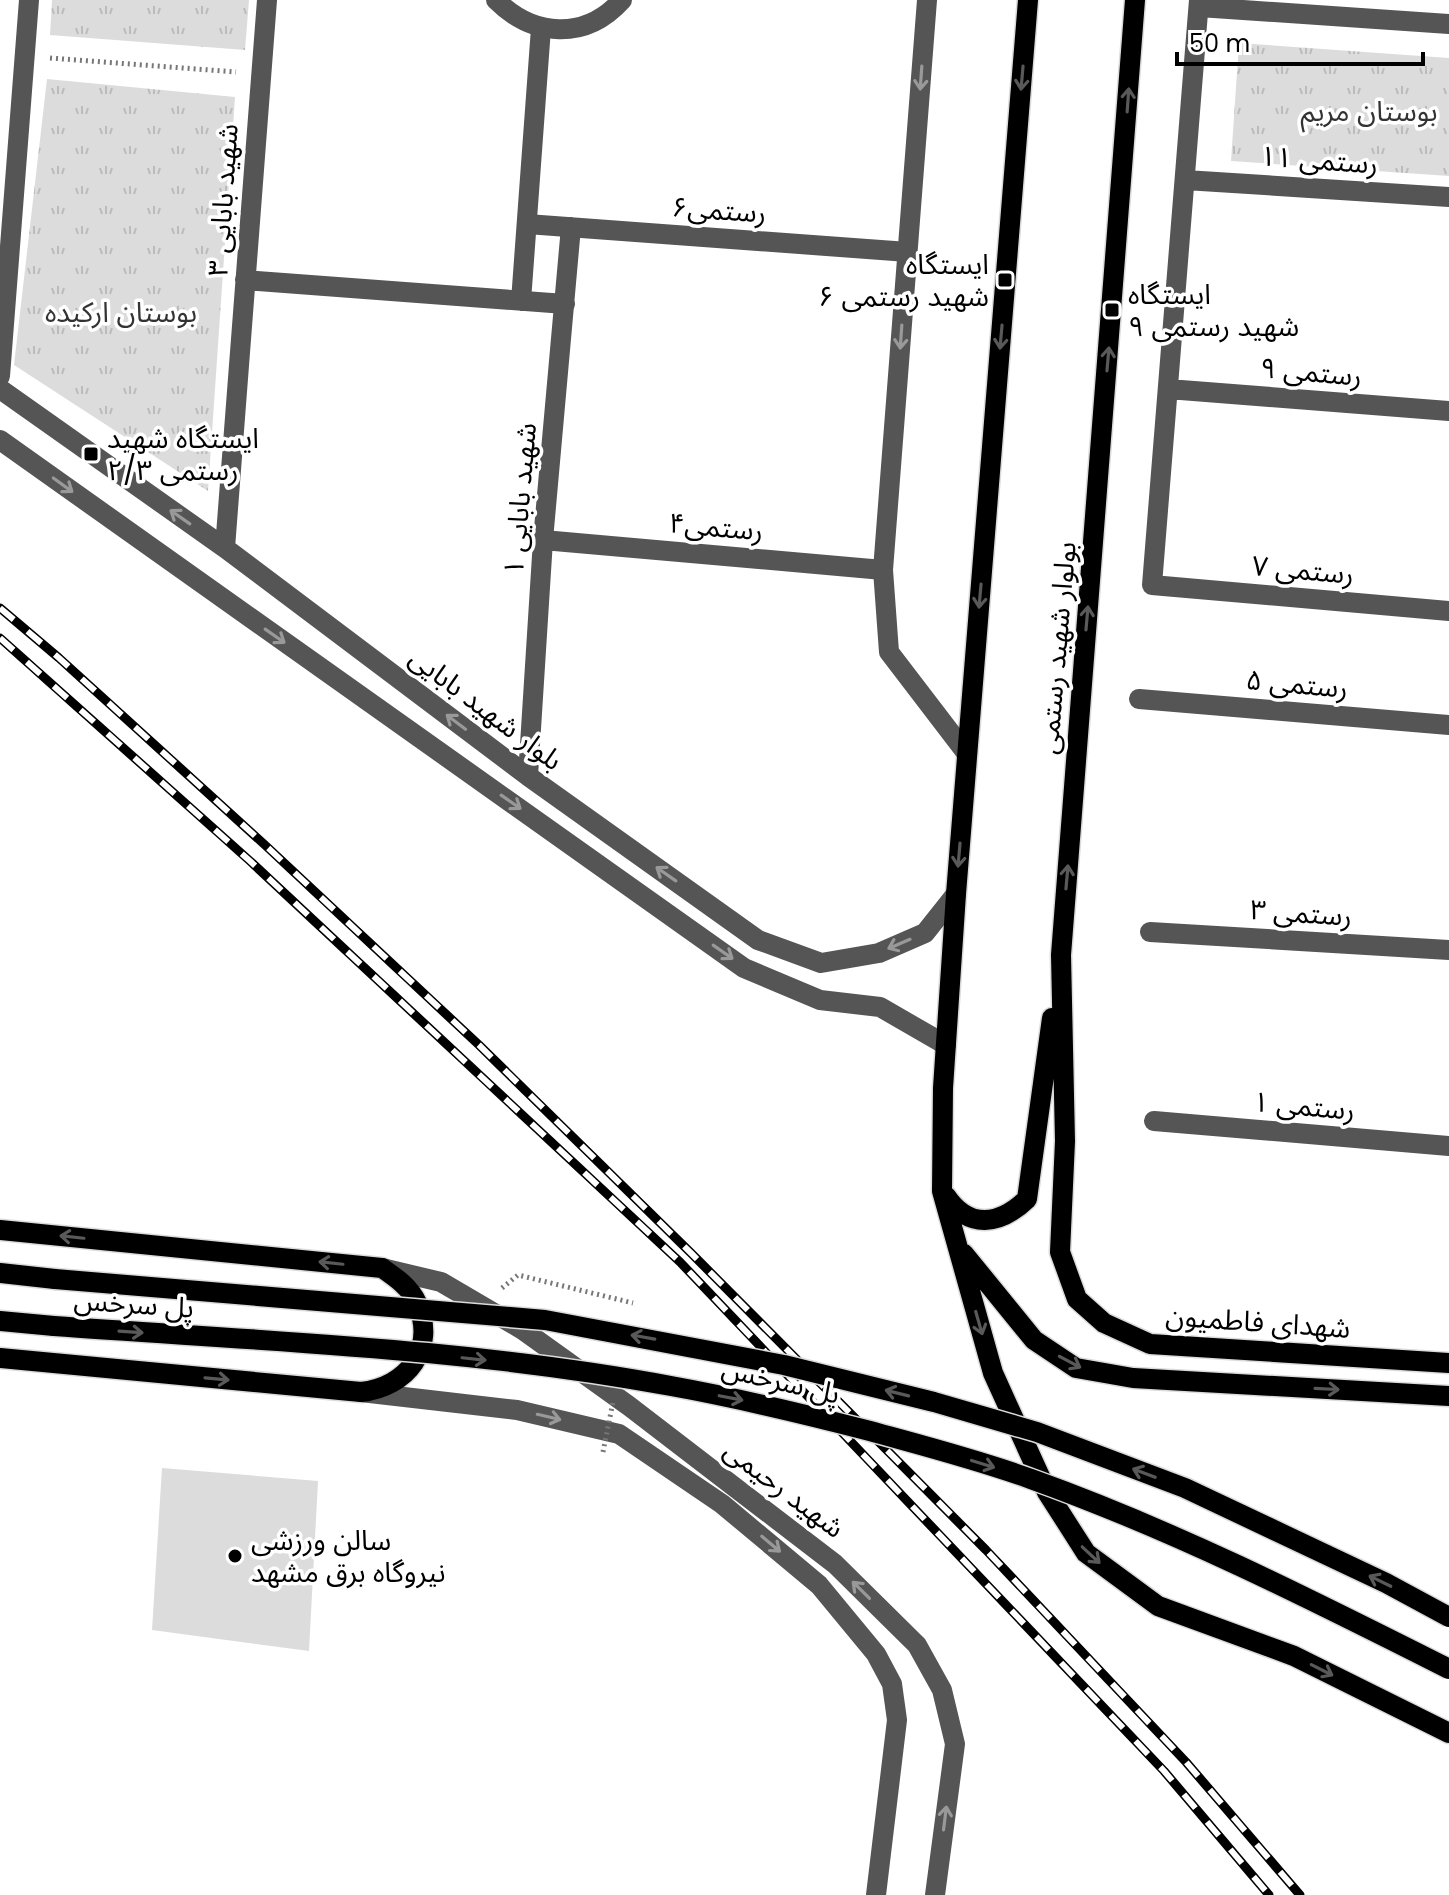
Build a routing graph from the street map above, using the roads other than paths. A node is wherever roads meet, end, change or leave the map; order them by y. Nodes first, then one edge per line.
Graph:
1 (29, 0) edge
2 (267, 0) edge
3 (496, 0) edge
4 (622, 0) edge
5 (927, 0) edge
6 (1028, 0) edge
7 (1135, 0) edge
8 (1199, 3) edge
9 (1449, 24) edge
10 (541, 28) junction
11 (1185, 180) junction
12 (1449, 197) edge
13 (527, 224) junction
14 (571, 227) junction
15 (908, 252) junction
16 (245, 280) junction
17 (521, 301) junction
18 (565, 304) junction
19 (0, 376) edge
20 (0, 389) edge
21 (1168, 389) junction
22 (1449, 411) edge
23 (0, 440) edge
24 (543, 540) junction
25 (225, 548) junction
26 (883, 570) junction
27 (1449, 611) edge
28 (1139, 699) dead end
29 (1449, 725) edge
30 (967, 754) junction
31 (528, 776) junction
32 (956, 894) junction
33 (1150, 932) dead end
34 (1449, 950) edge
35 (1061, 955) junction
36 (946, 1045) junction
37 (1154, 1121) dead end
38 (1449, 1146) edge
39 (942, 1191) junction
40 (0, 1230) edge
41 (959, 1248) junction
42 (382, 1268) junction
43 (0, 1273) edge
44 (1077, 1299) joint
45 (0, 1321) edge
46 (0, 1358) edge
47 (1449, 1363) edge
48 (361, 1392) junction
49 (1449, 1396) edge
50 (1449, 1617) edge
51 (1449, 1669) edge
52 (1449, 1733) edge
53 (876, 1895) edge
54 (935, 1895) edge

1 - 19 street
2 - 16 street, شهید بابایی ۳
3 - 10 street
4 - 10 street
5 -> 15 street
6 -> 30 main road
35 -> 7 main road, بولوار شهید رستمی
8 - 9 street
8 - 11 street
10 - 13 street
11 - 12 street, رستمی ۱۱
11 - 21 street
13 - 14 street, رستمی۶
13 - 17 street
14 - 15 street, رستمی۶
14 - 18 street, شهید بابایی ۱
15 -> 26 street
16 - 17 street
16 - 25 street, شهید بابایی ۳
17 - 18 street
18 - 24 street, شهید بابایی ۱
25 -> 20 street, بلوار شهید بابایی
21 - 22 street, رستمی ۹
21 - 27 street, رستمی ۷
23 -> 36 street
24 - 26 street, رستمی۴
24 - 31 street, شهید بابایی ۱
31 -> 25 street, بلوار شهید بابایی
26 - 30 street
28 - 29 street, رستمی ۵
30 -> 32 main road
32 -> 31 street, بلوار شهید بابایی
32 - 36 main road
33 - 34 street, رستمی ۳
35 - 39 main road
35 - 44 main road, بولوار شهید رستمی
36 - 39 main road
37 - 38 street, رستمی ۱
39 - 41 main road
42 -> 40 main road
41 -> 49 main road
41 -> 52 main road
42 - 48 main road
54 -> 42 street, شهید رحیمی
50 -> 43 main road, پل سرخس, bridge
44 - 47 main road, شهدای فاطمیون
45 -> 51 main road, پل سرخس, bridge
46 -> 48 main road
48 -> 53 street, شهید رحیمی

